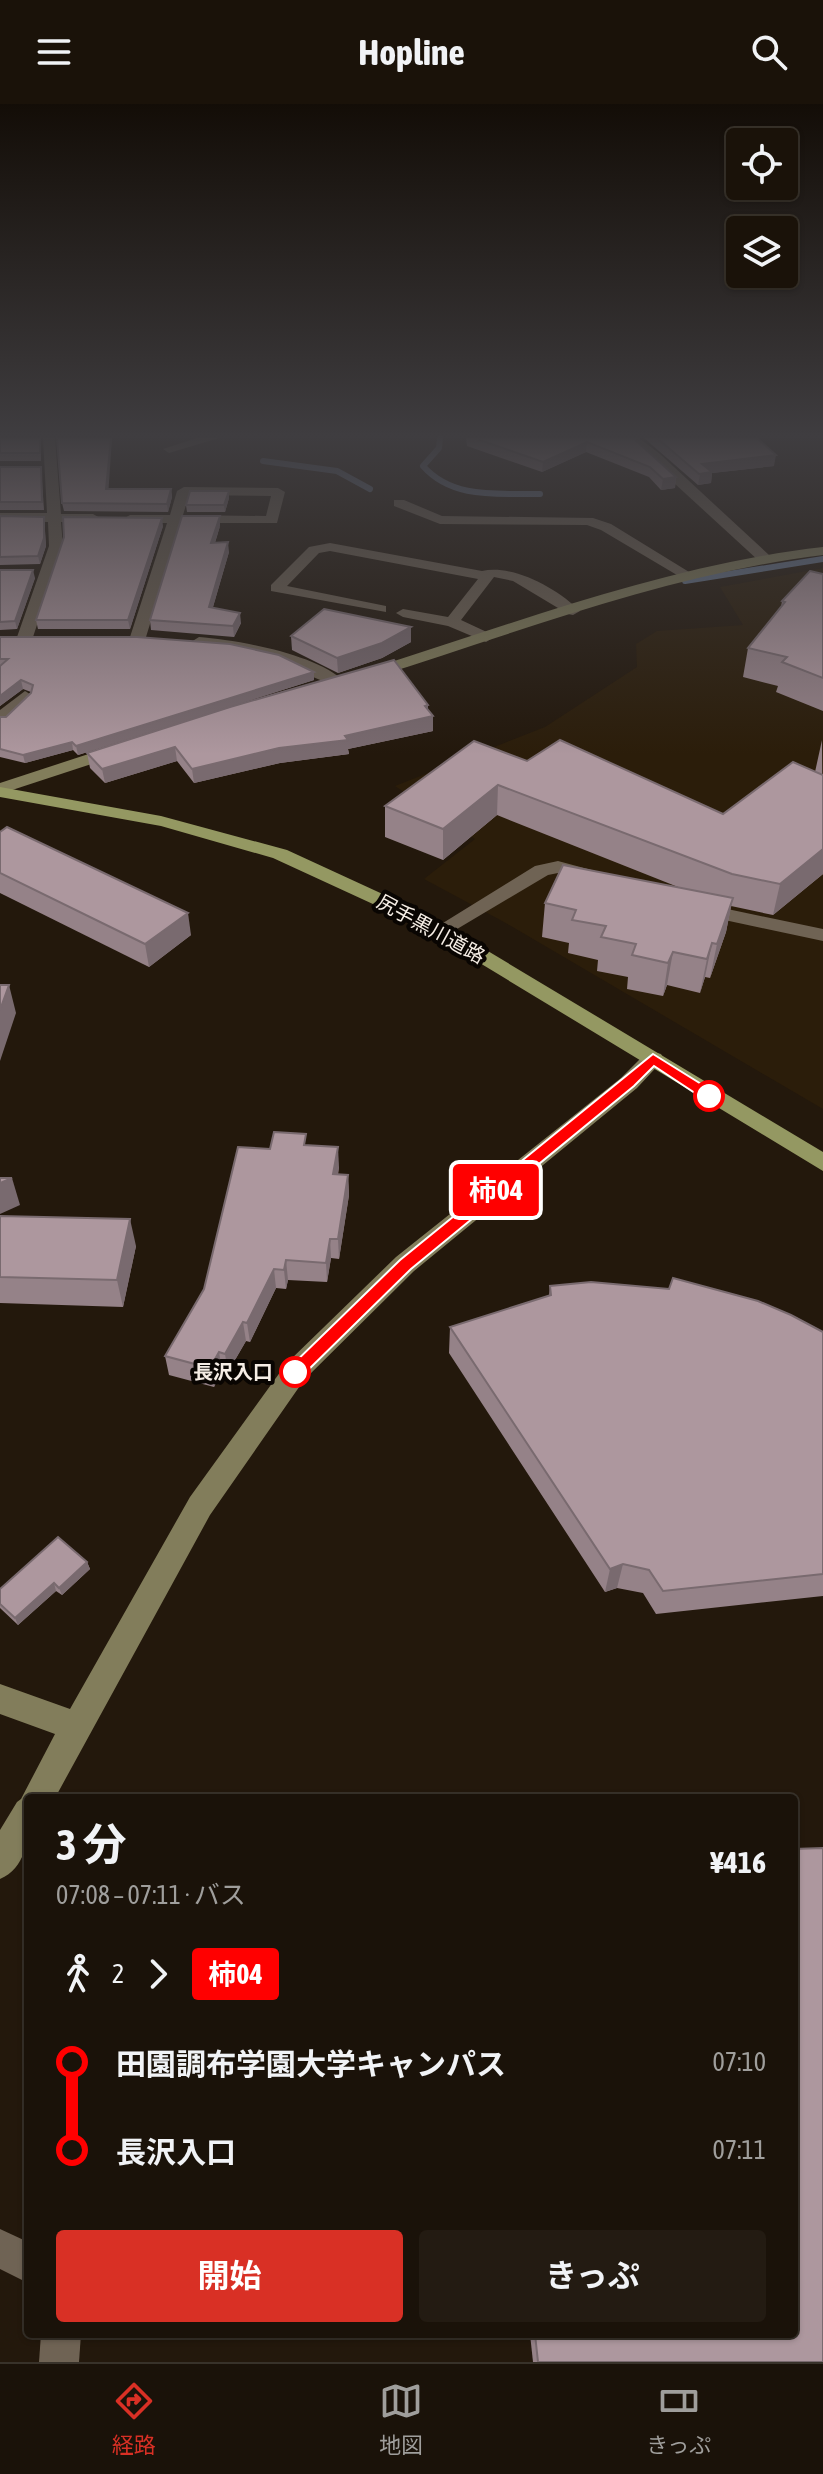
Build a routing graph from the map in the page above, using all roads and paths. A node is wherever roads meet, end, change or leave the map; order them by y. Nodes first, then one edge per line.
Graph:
1 (56, 543) edge
2 (168, 543) edge
3 (634, 543) edge
4 (748, 543) edge
5 (823, 551) edge
6 (764, 558) junction
7 (482, 575) junction
8 (687, 575) junction
9 (381, 609) dead end
10 (573, 611) junction
11 (403, 613) dead end
12 (452, 622) junction
13 (26, 637) edge
14 (486, 637) junction
15 (138, 638) edge
16 (184, 641) edge
17 (337, 682) junction
18 (309, 690) edge
19 (25, 696) edge
20 (0, 719) edge
21 (140, 743) edge
22 (0, 790) edge
23 (604, 881) edge
24 (673, 904) edge
25 (440, 931) junction
26 (823, 935) edge
27 (653, 1059) junction
28 (823, 1163) edge
29 (0, 1699) edge
30 (78, 1727) junction
31 (39, 1794) edge
32 (24, 1820) edge
33 (0, 1862) edge
34 (0, 2248) edge
35 (24, 2261) edge
36 (61, 2338) edge
37 (59, 2362) edge

1 - 13 street
2 - 15 street
3 - 8 street
4 - 6 street
5 - 6 street
6 - 8 street
7 - 9 street
7 - 10 street
7 - 12 street
8 - 10 street
10 - 14 street
11 - 12 street
12 - 14 street
14 - 17 street
16 - 17 street
17 - 18 street
19 - 20 street
21 - 22 street
22 - 25 main road, 尻手黒川道路
23 - 25 street
24 - 26 street
25 - 27 main road, 尻手黒川道路
27 - 28 main road, 尻手黒川道路
27 - 30 street
29 - 30 street
30 - 31 street
32 - 33 street
34 - 35 street
36 - 37 street

